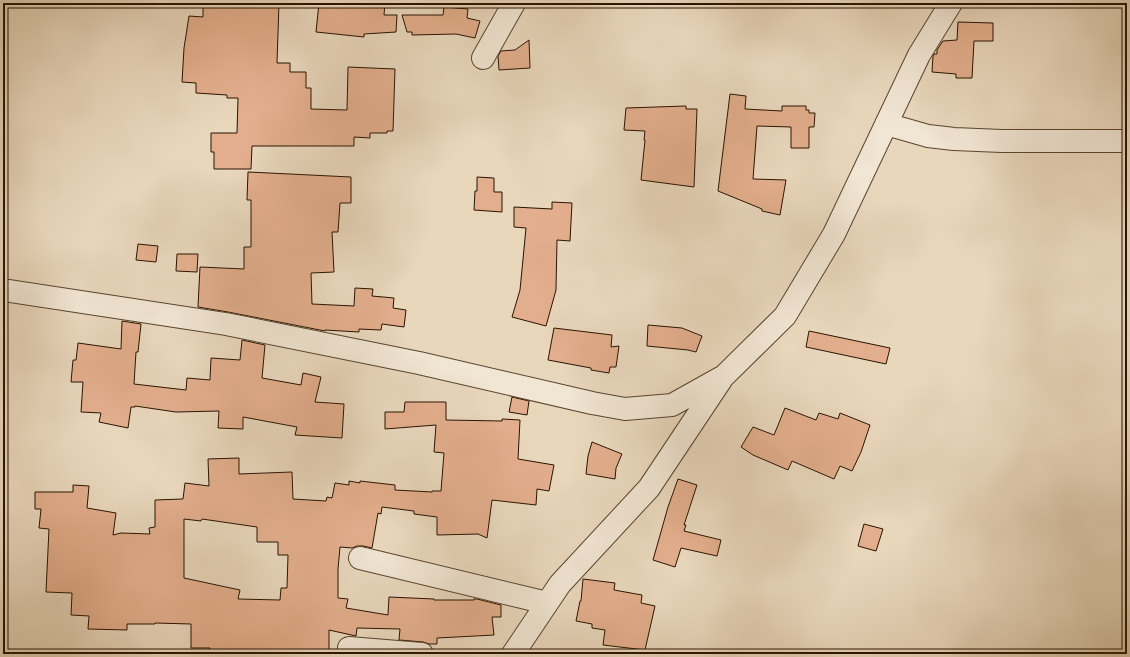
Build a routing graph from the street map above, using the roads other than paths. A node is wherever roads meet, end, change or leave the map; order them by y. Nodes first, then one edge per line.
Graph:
1 (514, 3) edge
2 (951, 3) edge
3 (483, 58) dead end
4 (886, 124) junction
5 (1127, 141) edge
6 (3, 290) edge
7 (724, 376) junction
8 (360, 558) dead end
9 (547, 603) junction
10 (349, 648) dead end
11 (422, 654) edge
12 (513, 654) edge

1 - 3 street
2 - 4 street
4 - 5 street
4 - 7 street
6 - 7 street
7 - 9 street
8 - 9 street
9 - 12 street
10 - 11 street

